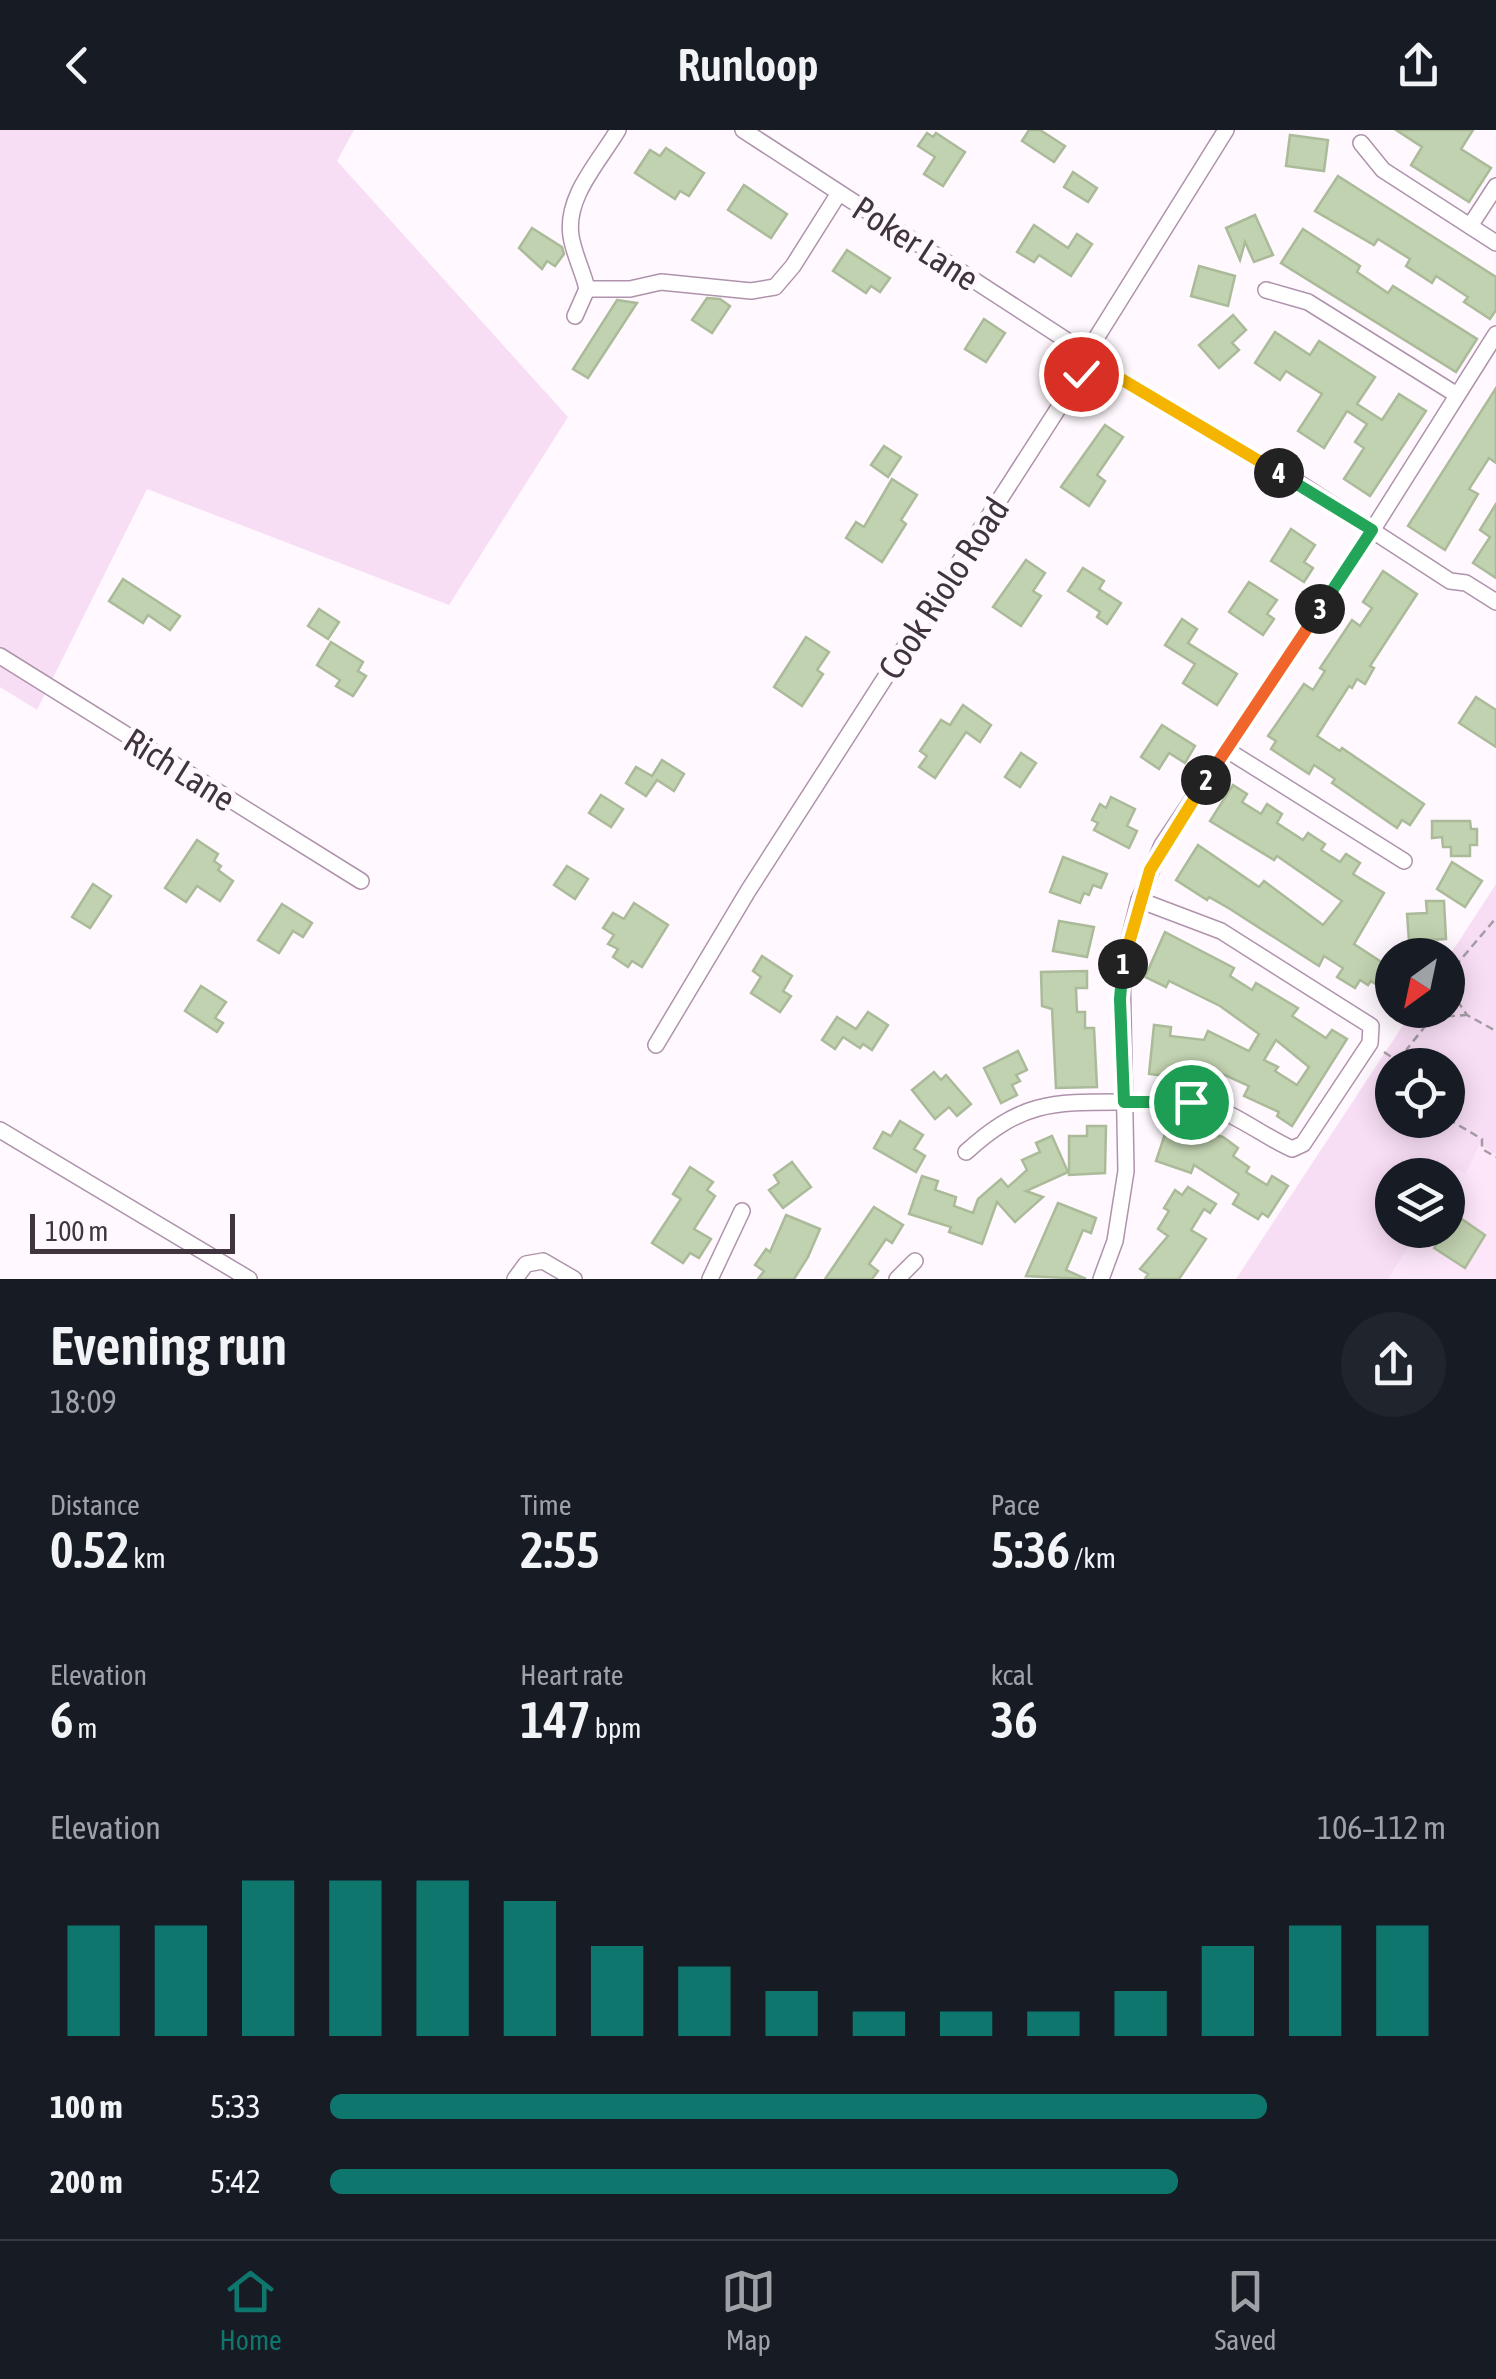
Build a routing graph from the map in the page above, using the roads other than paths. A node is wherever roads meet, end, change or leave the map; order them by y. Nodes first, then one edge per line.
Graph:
1 (618, 130) edge
2 (1226, 130) edge
3 (746, 131) edge
4 (1360, 143) dead end
5 (1496, 186) edge
6 (839, 193) junction
7 (1470, 226) junction
8 (1496, 242) edge
9 (587, 289) junction
10 (1266, 290) dead end
11 (576, 316) dead end
12 (1496, 334) edge
13 (1089, 355) junction
14 (1457, 395) junction
15 (1294, 479) road end
16 (1372, 530) junction
17 (1496, 602) edge
18 (0, 656) edge
19 (1227, 750) junction
20 (1404, 861) dead end
21 (360, 882) dead end
22 (1139, 900) junction
23 (656, 1045) dead end
24 (1124, 1102) junction
25 (0, 1130) edge
26 (966, 1152) dead end
27 (742, 1211) dead end
28 (916, 1261) dead end
29 (248, 1279) edge
30 (514, 1279) edge
31 (574, 1279) edge
32 (710, 1279) edge
33 (898, 1279) edge
34 (1101, 1279) edge

1 - 9 street
2 - 13 street, Cook Riolo Road
3 - 6 street, Poker Lane
4 - 7 street
5 - 7 street
6 - 9 street
6 - 13 street, Poker Lane
7 - 8 street
9 - 11 street
10 - 14 street
12 - 14 street
13 - 23 street, Cook Riolo Road
14 - 16 street
15 - 16 street
16 - 17 street
16 - 19 street
18 - 21 street, Rich Lane
19 - 20 street
19 - 22 street
22 - 24 street
22 - 24 street
24 - 26 street
24 - 34 street
25 - 29 street
27 - 32 street
28 - 33 street
30 - 31 street

